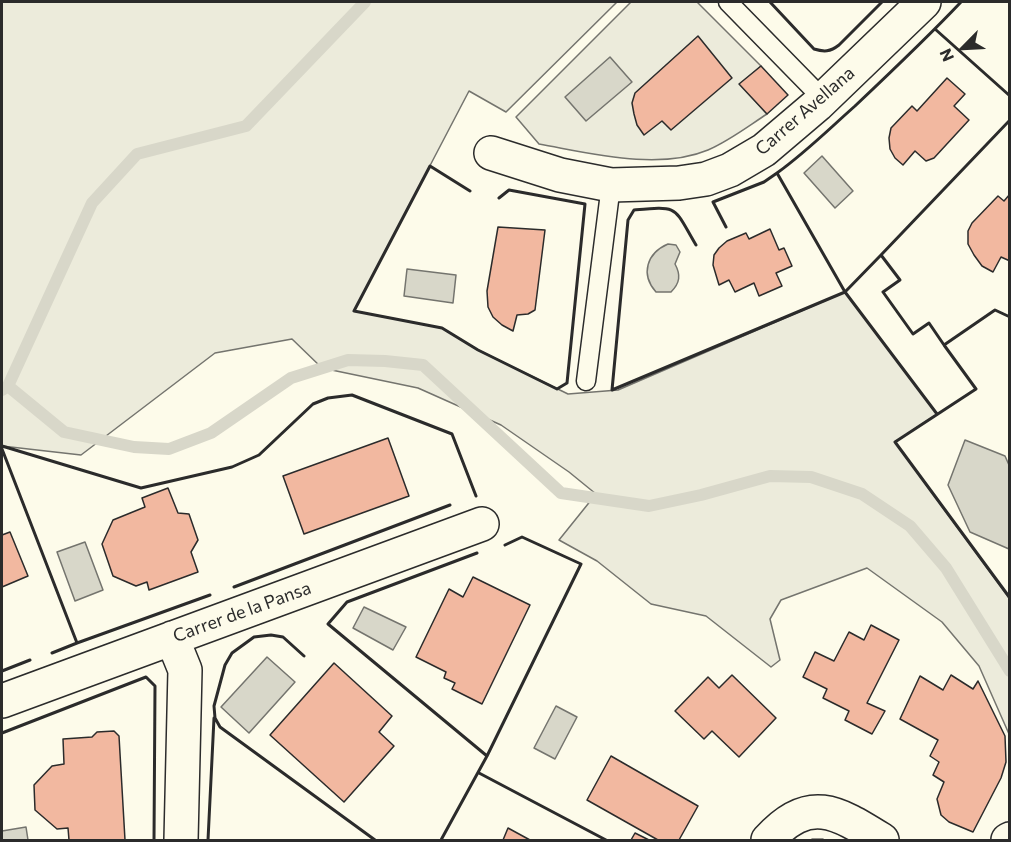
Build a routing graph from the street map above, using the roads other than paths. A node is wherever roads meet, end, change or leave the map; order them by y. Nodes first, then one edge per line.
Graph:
1 (728, 2) edge
2 (924, 2) edge
3 (823, 99) junction
4 (491, 153) dead end
5 (611, 185) junction
6 (586, 381) dead end
7 (482, 524) dead end
8 (172, 638) junction
9 (2, 701) edge
10 (181, 840) edge
11 (768, 840) edge
12 (882, 840) edge

1 - 3 lane
2 - 3 street, Carrer Avellana
3 - 5 street, Carrer Avellana
4 - 5 street, Carrer Avellana
5 - 6 lane
7 - 8 street, Carrer de la Pansa
8 - 9 street, Carrer de la Pansa
8 - 10 street
11 - 12 street

